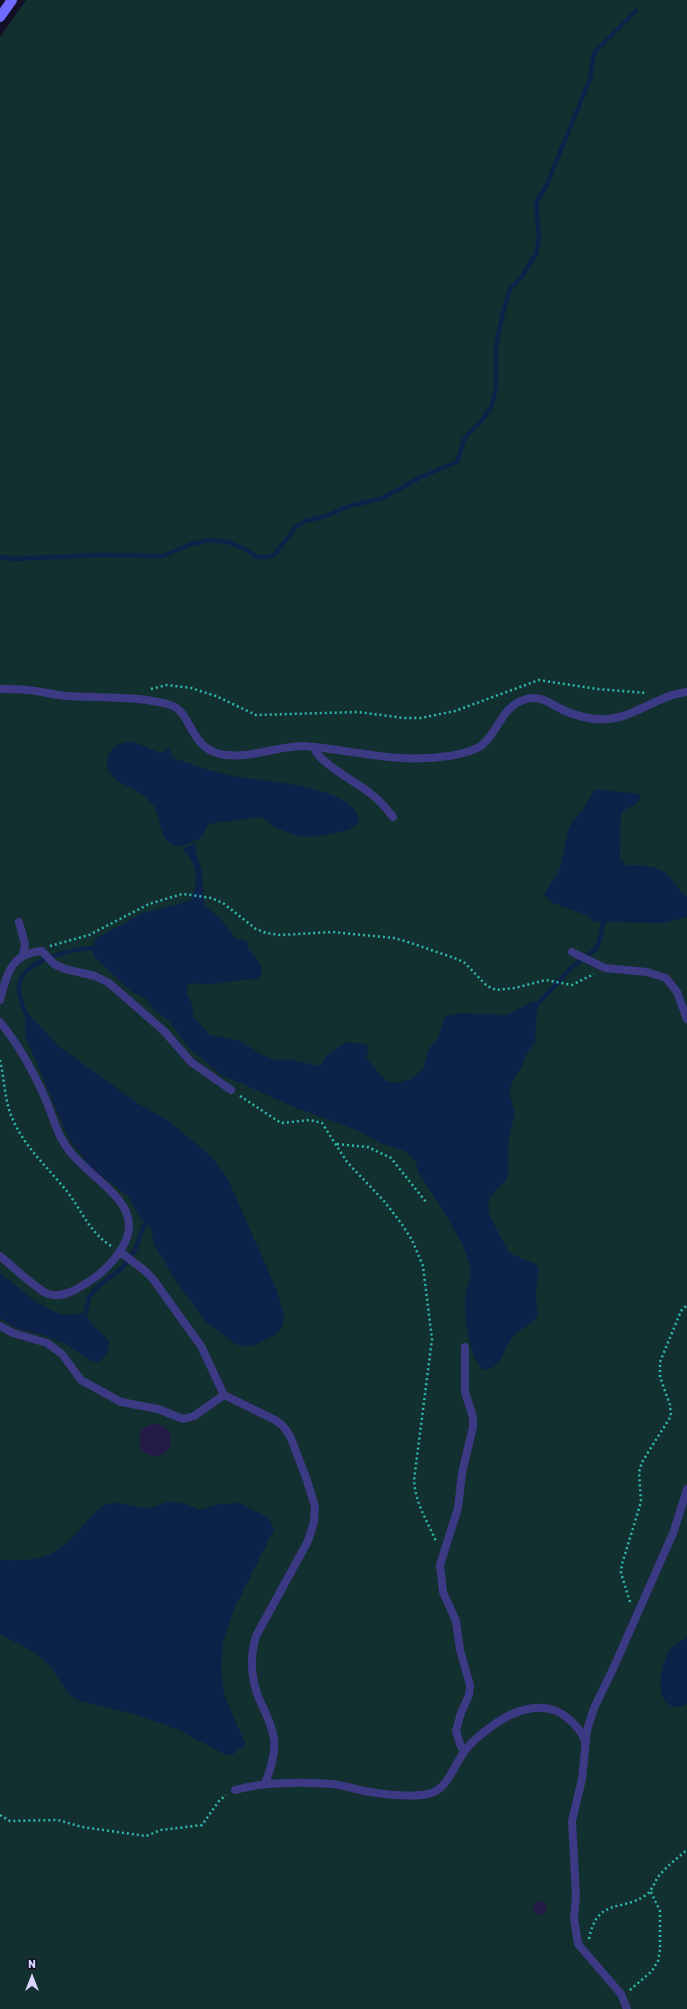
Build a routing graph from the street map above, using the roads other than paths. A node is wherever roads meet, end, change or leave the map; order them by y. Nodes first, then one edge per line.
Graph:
1 (12, 0) edge
2 (0, 17) edge
3 (0, 689) edge
4 (687, 692) edge
5 (314, 747) junction
6 (393, 817) dead end
7 (19, 922) dead end
8 (572, 952) dead end
9 (23, 955) junction
10 (0, 1000) edge
11 (687, 1019) edge
12 (0, 1022) edge
13 (231, 1090) road end
14 (122, 1253) junction
15 (0, 1256) edge
16 (0, 1326) edge
17 (465, 1347) dead end
18 (224, 1395) junction
19 (687, 1489) edge
20 (586, 1749) junction
21 (465, 1750) junction
22 (265, 1784) junction
23 (236, 1790) road end
24 (627, 2009) edge

1 - 2 main road
3 - 5 lane
4 - 5 lane
5 - 6 lane
7 - 9 lane
8 - 11 lane
9 - 10 lane
9 - 13 lane
12 - 14 lane
14 - 15 lane
14 - 18 lane
16 - 18 lane
17 - 21 lane
18 - 22 lane
19 - 20 lane
20 - 21 lane
20 - 24 lane
21 - 22 lane
22 - 23 lane

